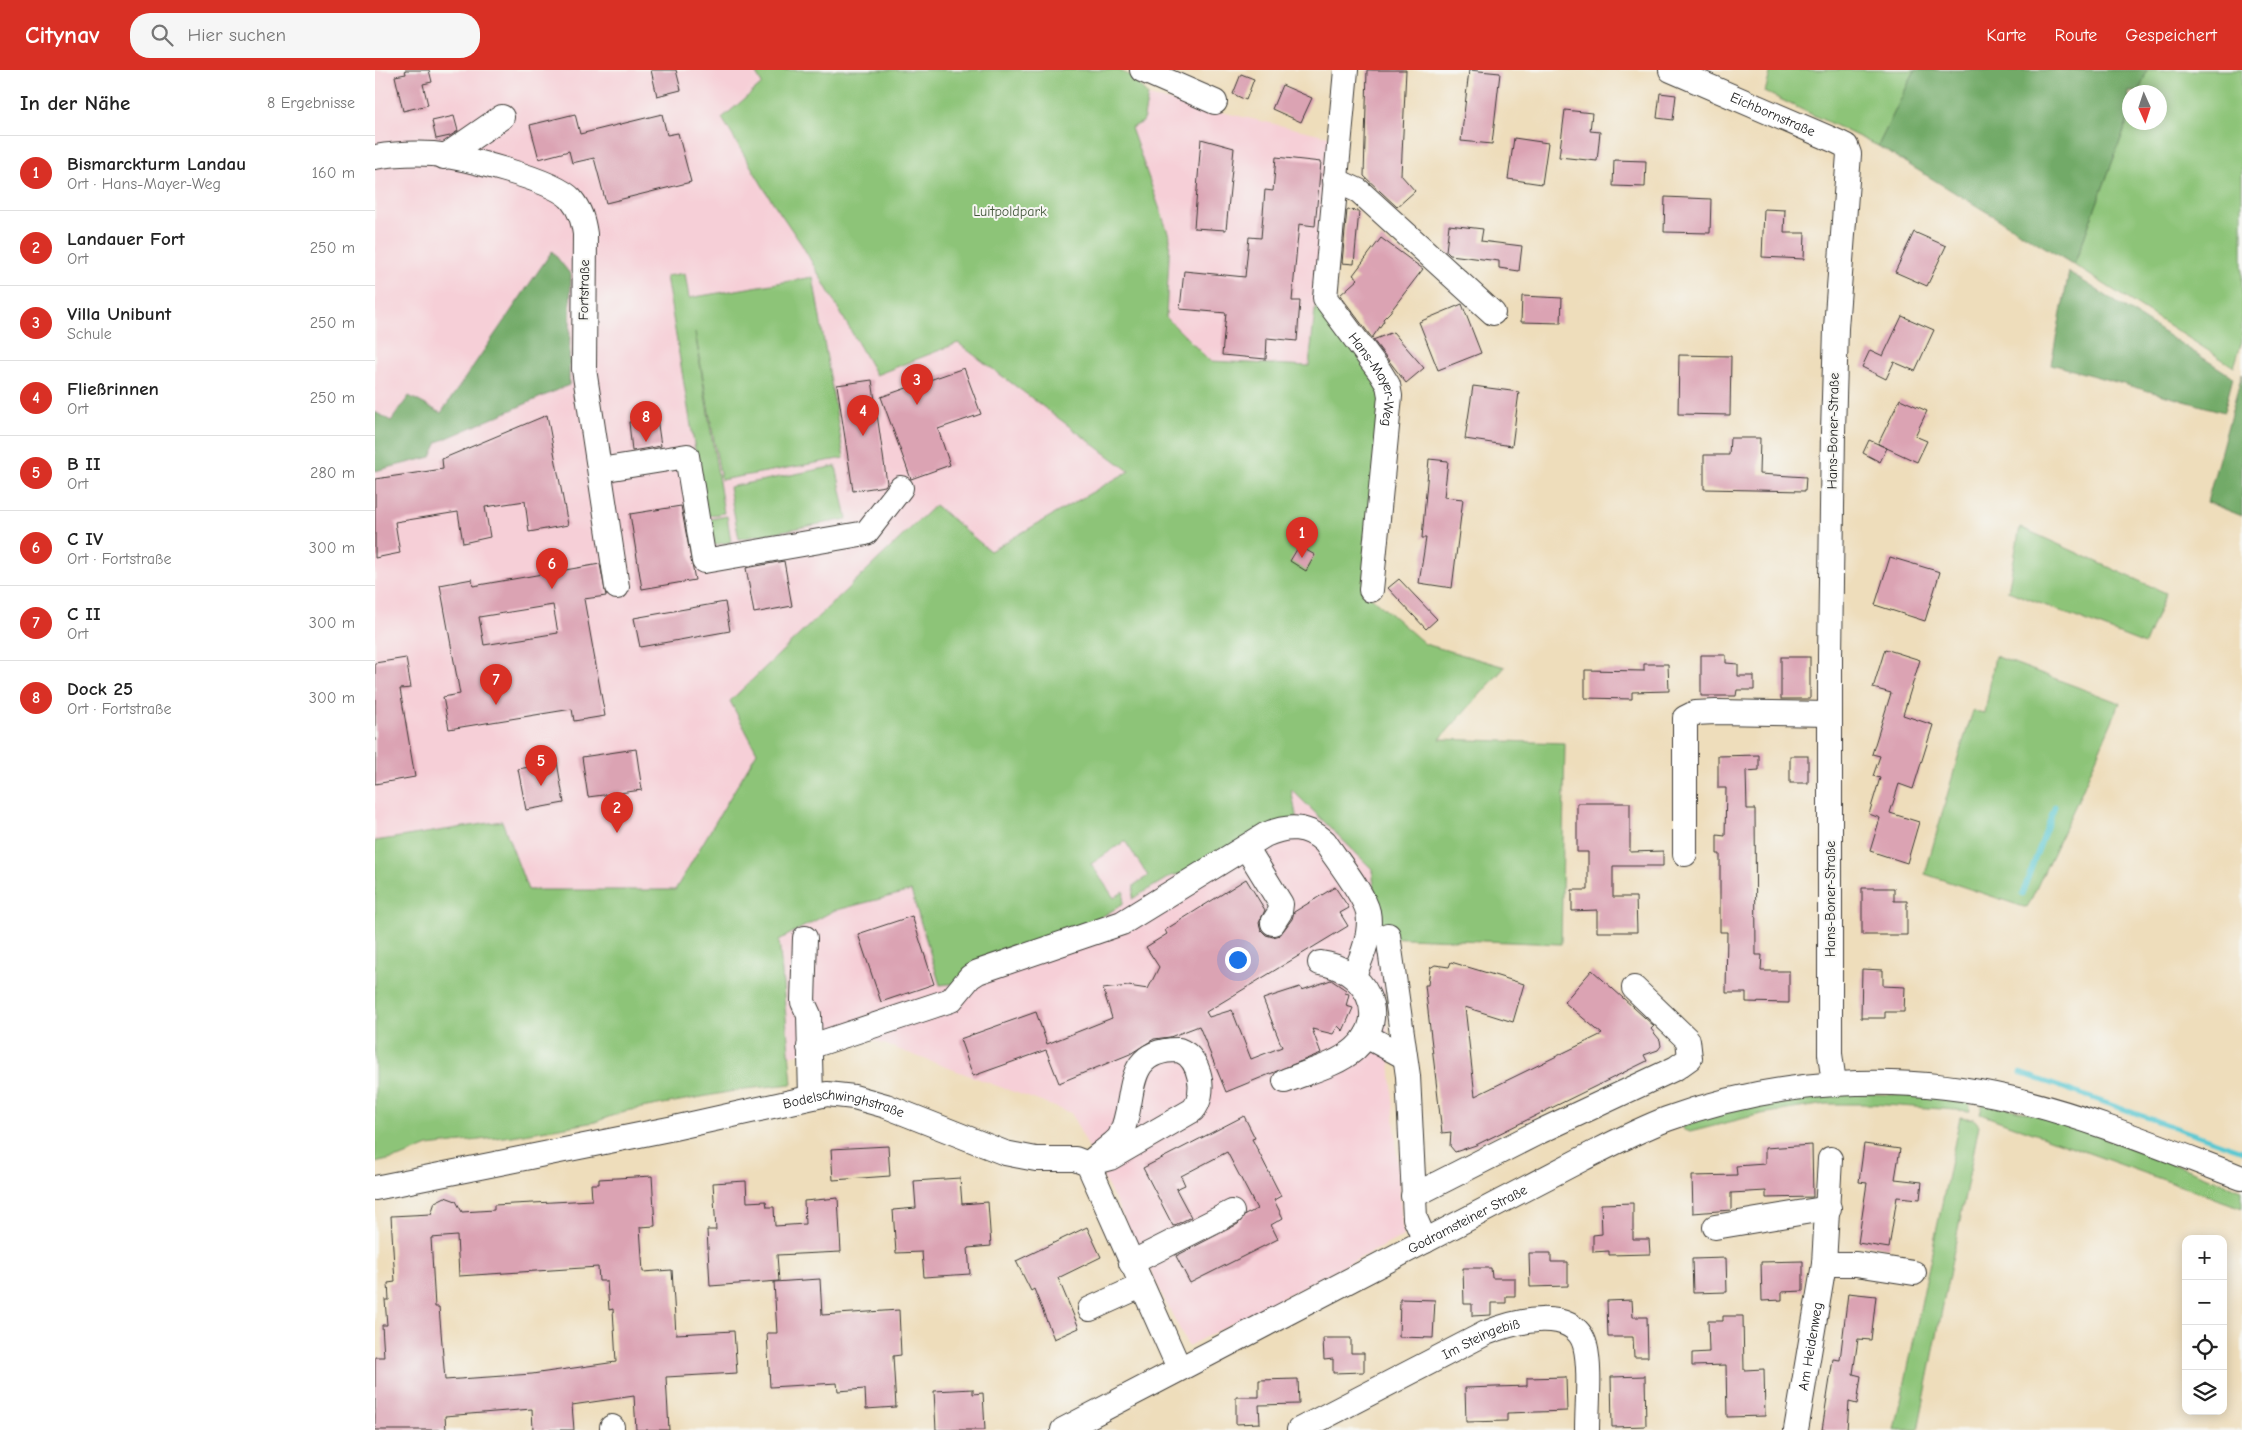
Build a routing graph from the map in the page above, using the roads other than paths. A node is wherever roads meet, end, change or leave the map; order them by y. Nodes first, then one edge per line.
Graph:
1 (1142, 70) edge
2 (1346, 70) edge
3 (1671, 70) edge
4 (1215, 102) dead end
5 (502, 117) dead end
6 (1847, 148) joint
7 (375, 156) edge
8 (444, 156) junction
9 (1335, 180) junction
10 (1493, 313) dead end
11 (600, 470) junction
12 (901, 488) dead end
13 (617, 587) dead end
14 (1371, 590) dead end
15 (1830, 714) junction
16 (1246, 847) junction
17 (1685, 854) dead end
18 (1273, 923) dead end
19 (1389, 935) dead end
20 (805, 938) dead end
21 (1320, 963) dead end
22 (1354, 975) junction
23 (1633, 988) dead end
24 (1366, 1036) junction
25 (809, 1047) junction
26 (1405, 1057) junction
27 (1285, 1081) dead end
28 (1834, 1083) junction
29 (819, 1095) junction
30 (1130, 1137) dead end
31 (1829, 1158) dead end
32 (1076, 1162) junction
33 (2242, 1178) edge
34 (375, 1188) edge
35 (1413, 1196) junction
36 (1829, 1208) junction
37 (1232, 1212) dead end
38 (1715, 1227) dead end
39 (1425, 1241) junction
40 (1131, 1263) junction
41 (1824, 1264) junction
42 (1914, 1273) dead end
43 (1141, 1286) junction
44 (1090, 1309) dead end
45 (1179, 1368) junction
46 (1063, 1430) edge
47 (1299, 1430) edge
48 (1587, 1430) edge
49 (1796, 1430) edge

1 - 4 street
2 - 9 street, Hans-Mayer-Weg
3 - 6 street, Eichbornstraße
5 - 8 street
6 - 15 street, Hans-Boner-Straße
7 - 8 street, Fortstraße
8 - 11 street, Fortstraße
9 - 10 street
9 - 14 street, Hans-Mayer-Weg
11 - 12 street
11 - 13 street, Fortstraße
15 - 17 street
15 - 28 street, Hans-Boner-Straße
16 - 18 street
16 - 22 street
16 - 25 street
19 - 26 street
20 - 25 street
21 - 22 street
22 - 24 street
23 - 35 street
24 - 26 street
24 - 27 street
25 - 29 street
26 - 35 street
28 - 33 street, Godramsteiner Straße
28 - 39 street, Godramsteiner Straße
29 - 32 street, Bodelschwinghstraße
29 - 34 street, Bodelschwinghstraße
30 - 32 street, Bodelschwinghstraße
31 - 36 street, Am Heidenweg
32 - 40 street
35 - 39 street
36 - 38 street
36 - 41 street, Am Heidenweg
37 - 40 street
39 - 45 street, Godramsteiner Straße
40 - 43 street
41 - 42 street
41 - 49 street, Am Heidenweg
43 - 44 street
43 - 45 street
45 - 46 street, Godramsteiner Straße
47 - 48 street, Im Steingebiß

